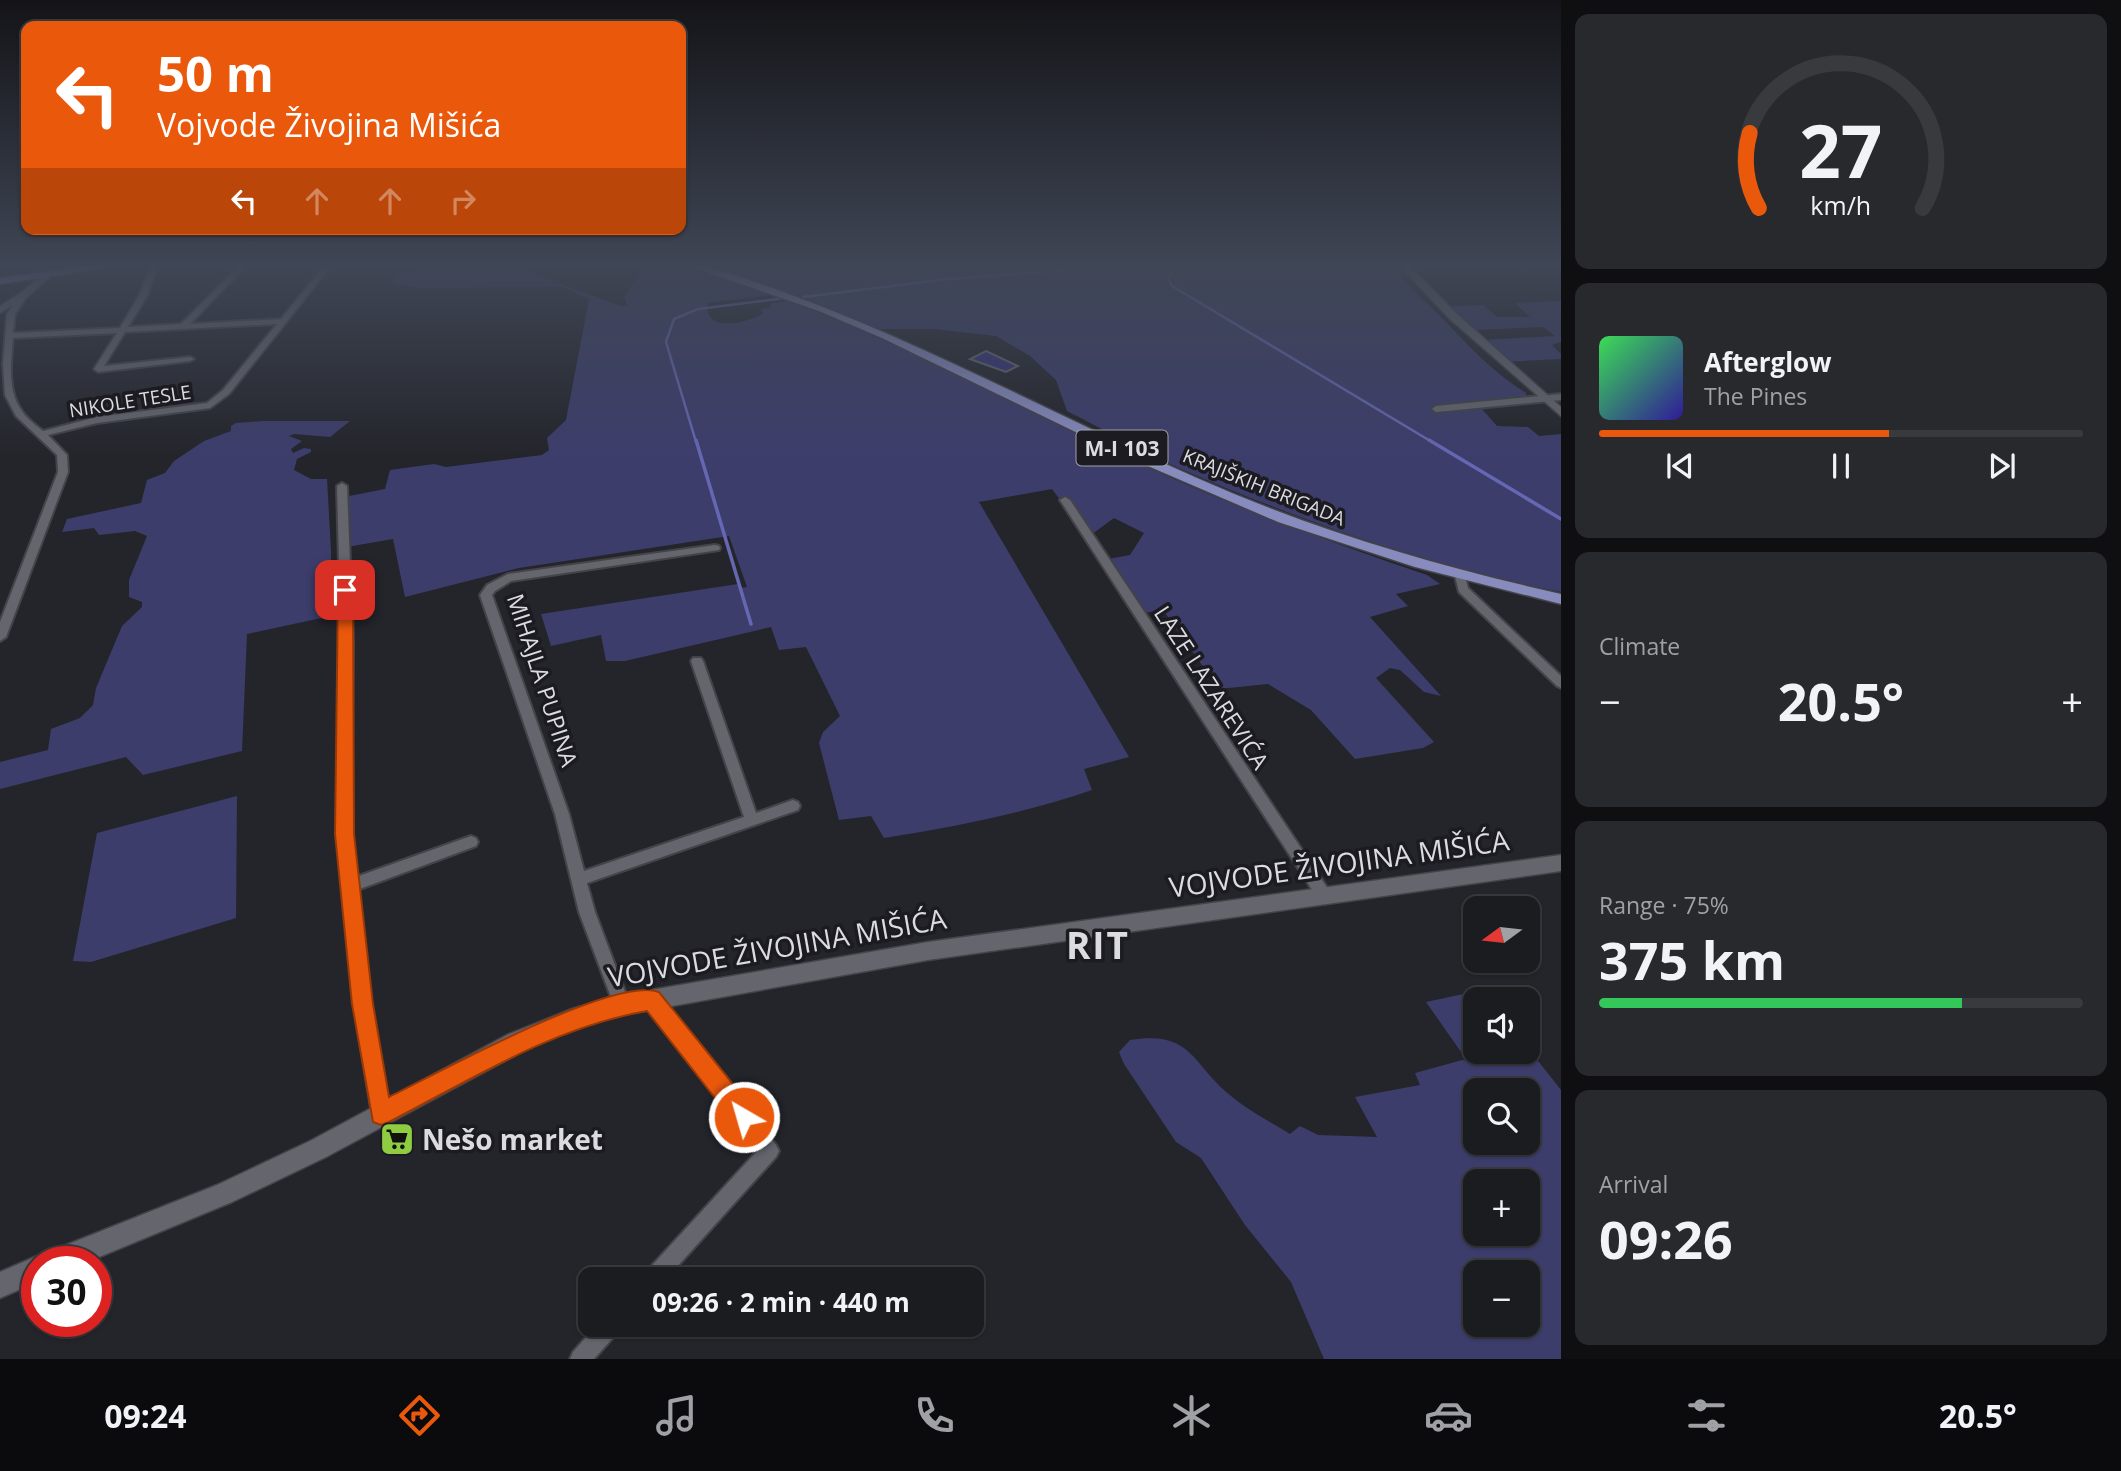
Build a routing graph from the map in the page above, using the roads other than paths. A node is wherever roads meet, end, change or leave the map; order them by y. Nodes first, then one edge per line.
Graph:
1 (5, 329) edge
2 (123, 329) edge
3 (276, 329) edge
4 (870, 329) edge
5 (1468, 329) edge
6 (190, 359) dead end
7 (1543, 397) junction
8 (1561, 397) edge
9 (1436, 409) dead end
10 (1561, 414) edge
11 (42, 434) junction
12 (342, 486) dead end
13 (1065, 500) dead end
14 (715, 548) dead end
15 (1460, 576) junction
16 (1561, 599) edge
17 (0, 638) edge
18 (697, 661) dead end
19 (1561, 683) edge
20 (793, 806) dead end
21 (751, 818) junction
22 (471, 842) dead end
23 (1561, 863) edge
24 (580, 879) junction
25 (349, 886) junction
26 (1325, 897) junction
27 (651, 1000) junction
28 (622, 1005) junction
29 (381, 1114) junction
30 (95, 1246) edge
31 (664, 1267) edge
32 (21, 1276) edge
33 (0, 1285) edge
34 (600, 1337) edge
35 (580, 1359) edge

1 - 11 street
2 - 6 street
3 - 11 street, NIKOLE TESLE
4 - 15 main road, KRAJIŠKIH BRIGADA / M-I 103
5 - 7 street
7 - 8 street
7 - 9 street
7 - 10 street
11 - 17 street
12 - 25 street
13 - 26 street, LAZE LAZAREVIĆA
14 - 24 street, MIHAJLA PUPINA
15 - 16 main road, KRAJIŠKIH BRIGADA / M-I 103
15 - 19 street
18 - 21 street
20 - 21 street
21 - 24 street
22 - 25 street
23 - 26 street, VOJVODE ŽIVOJINA MIŠIĆA
24 - 28 street, MIHAJLA PUPINA
25 - 29 street
26 - 27 street, VOJVODE ŽIVOJINA MIŠIĆA
27 - 28 street, VOJVODE ŽIVOJINA MIŠIĆA
27 - 31 street
28 - 29 street, VOJVODE ŽIVOJINA MIŠIĆA
29 - 30 street, VOJVODE ŽIVOJINA MIŠIĆA
32 - 33 street
34 - 35 street

